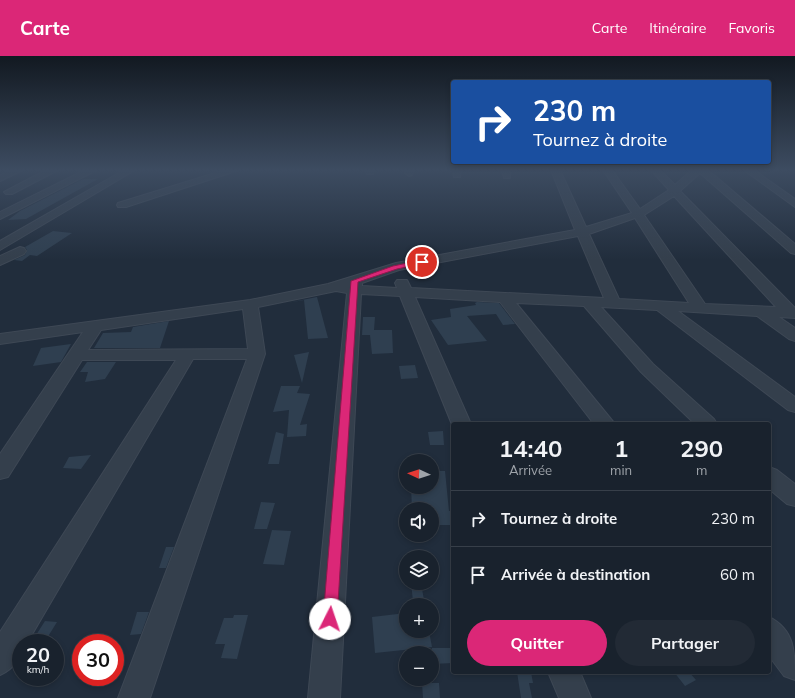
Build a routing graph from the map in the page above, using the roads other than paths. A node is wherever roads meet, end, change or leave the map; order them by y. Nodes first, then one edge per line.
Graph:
1 (32, 200) edge
2 (79, 200) edge
3 (138, 200) edge
4 (568, 200) edge
5 (628, 200) edge
6 (660, 200) edge
7 (683, 200) edge
8 (737, 200) edge
9 (122, 205) dead end
10 (638, 214) junction
11 (1, 215) edge
12 (49, 217) junction
13 (582, 232) junction
14 (0, 246) edge
15 (795, 250) edge
16 (20, 251) dead end
17 (0, 261) edge
18 (396, 267) junction
19 (355, 285) junction
20 (406, 292) junction
21 (505, 298) junction
22 (588, 302) junction
23 (613, 303) junction
24 (250, 304) junction
25 (660, 306) junction
26 (700, 308) junction
27 (761, 311) junction
28 (792, 313) edge
29 (96, 325) junction
30 (795, 336) edge
31 (0, 339) edge
32 (188, 354) junction
33 (257, 354) junction
34 (76, 355) junction
35 (795, 406) edge
36 (460, 422) edge
37 (603, 422) edge
38 (705, 422) edge
39 (0, 471) edge
40 (771, 478) edge
41 (795, 497) edge
42 (771, 635) edge
43 (0, 660) edge
44 (795, 665) edge
45 (565, 674) edge
46 (134, 698) edge
47 (324, 698) edge
48 (575, 698) edge

1 - 11 street
2 - 12 street
3 - 9 street
4 - 13 street
5 - 10 street
6 - 10 street
7 - 28 street
8 - 15 street
10 - 13 street
10 - 26 street
11 - 12 street
12 - 14 street
13 - 18 street
13 - 23 street
16 - 17 street
18 - 19 street
18 - 20 street
19 - 20 street
19 - 24 street
19 - 47 street
20 - 21 street
20 - 36 street
21 - 22 street
21 - 37 street
22 - 23 street
22 - 38 street
23 - 25 street
24 - 29 street
24 - 33 street
25 - 26 street
25 - 35 street
26 - 27 street
27 - 28 street
27 - 30 street
29 - 31 street
29 - 34 street
32 - 33 street
32 - 34 street
32 - 43 street
33 - 46 street
34 - 39 street
40 - 41 street
42 - 44 street
45 - 48 street

